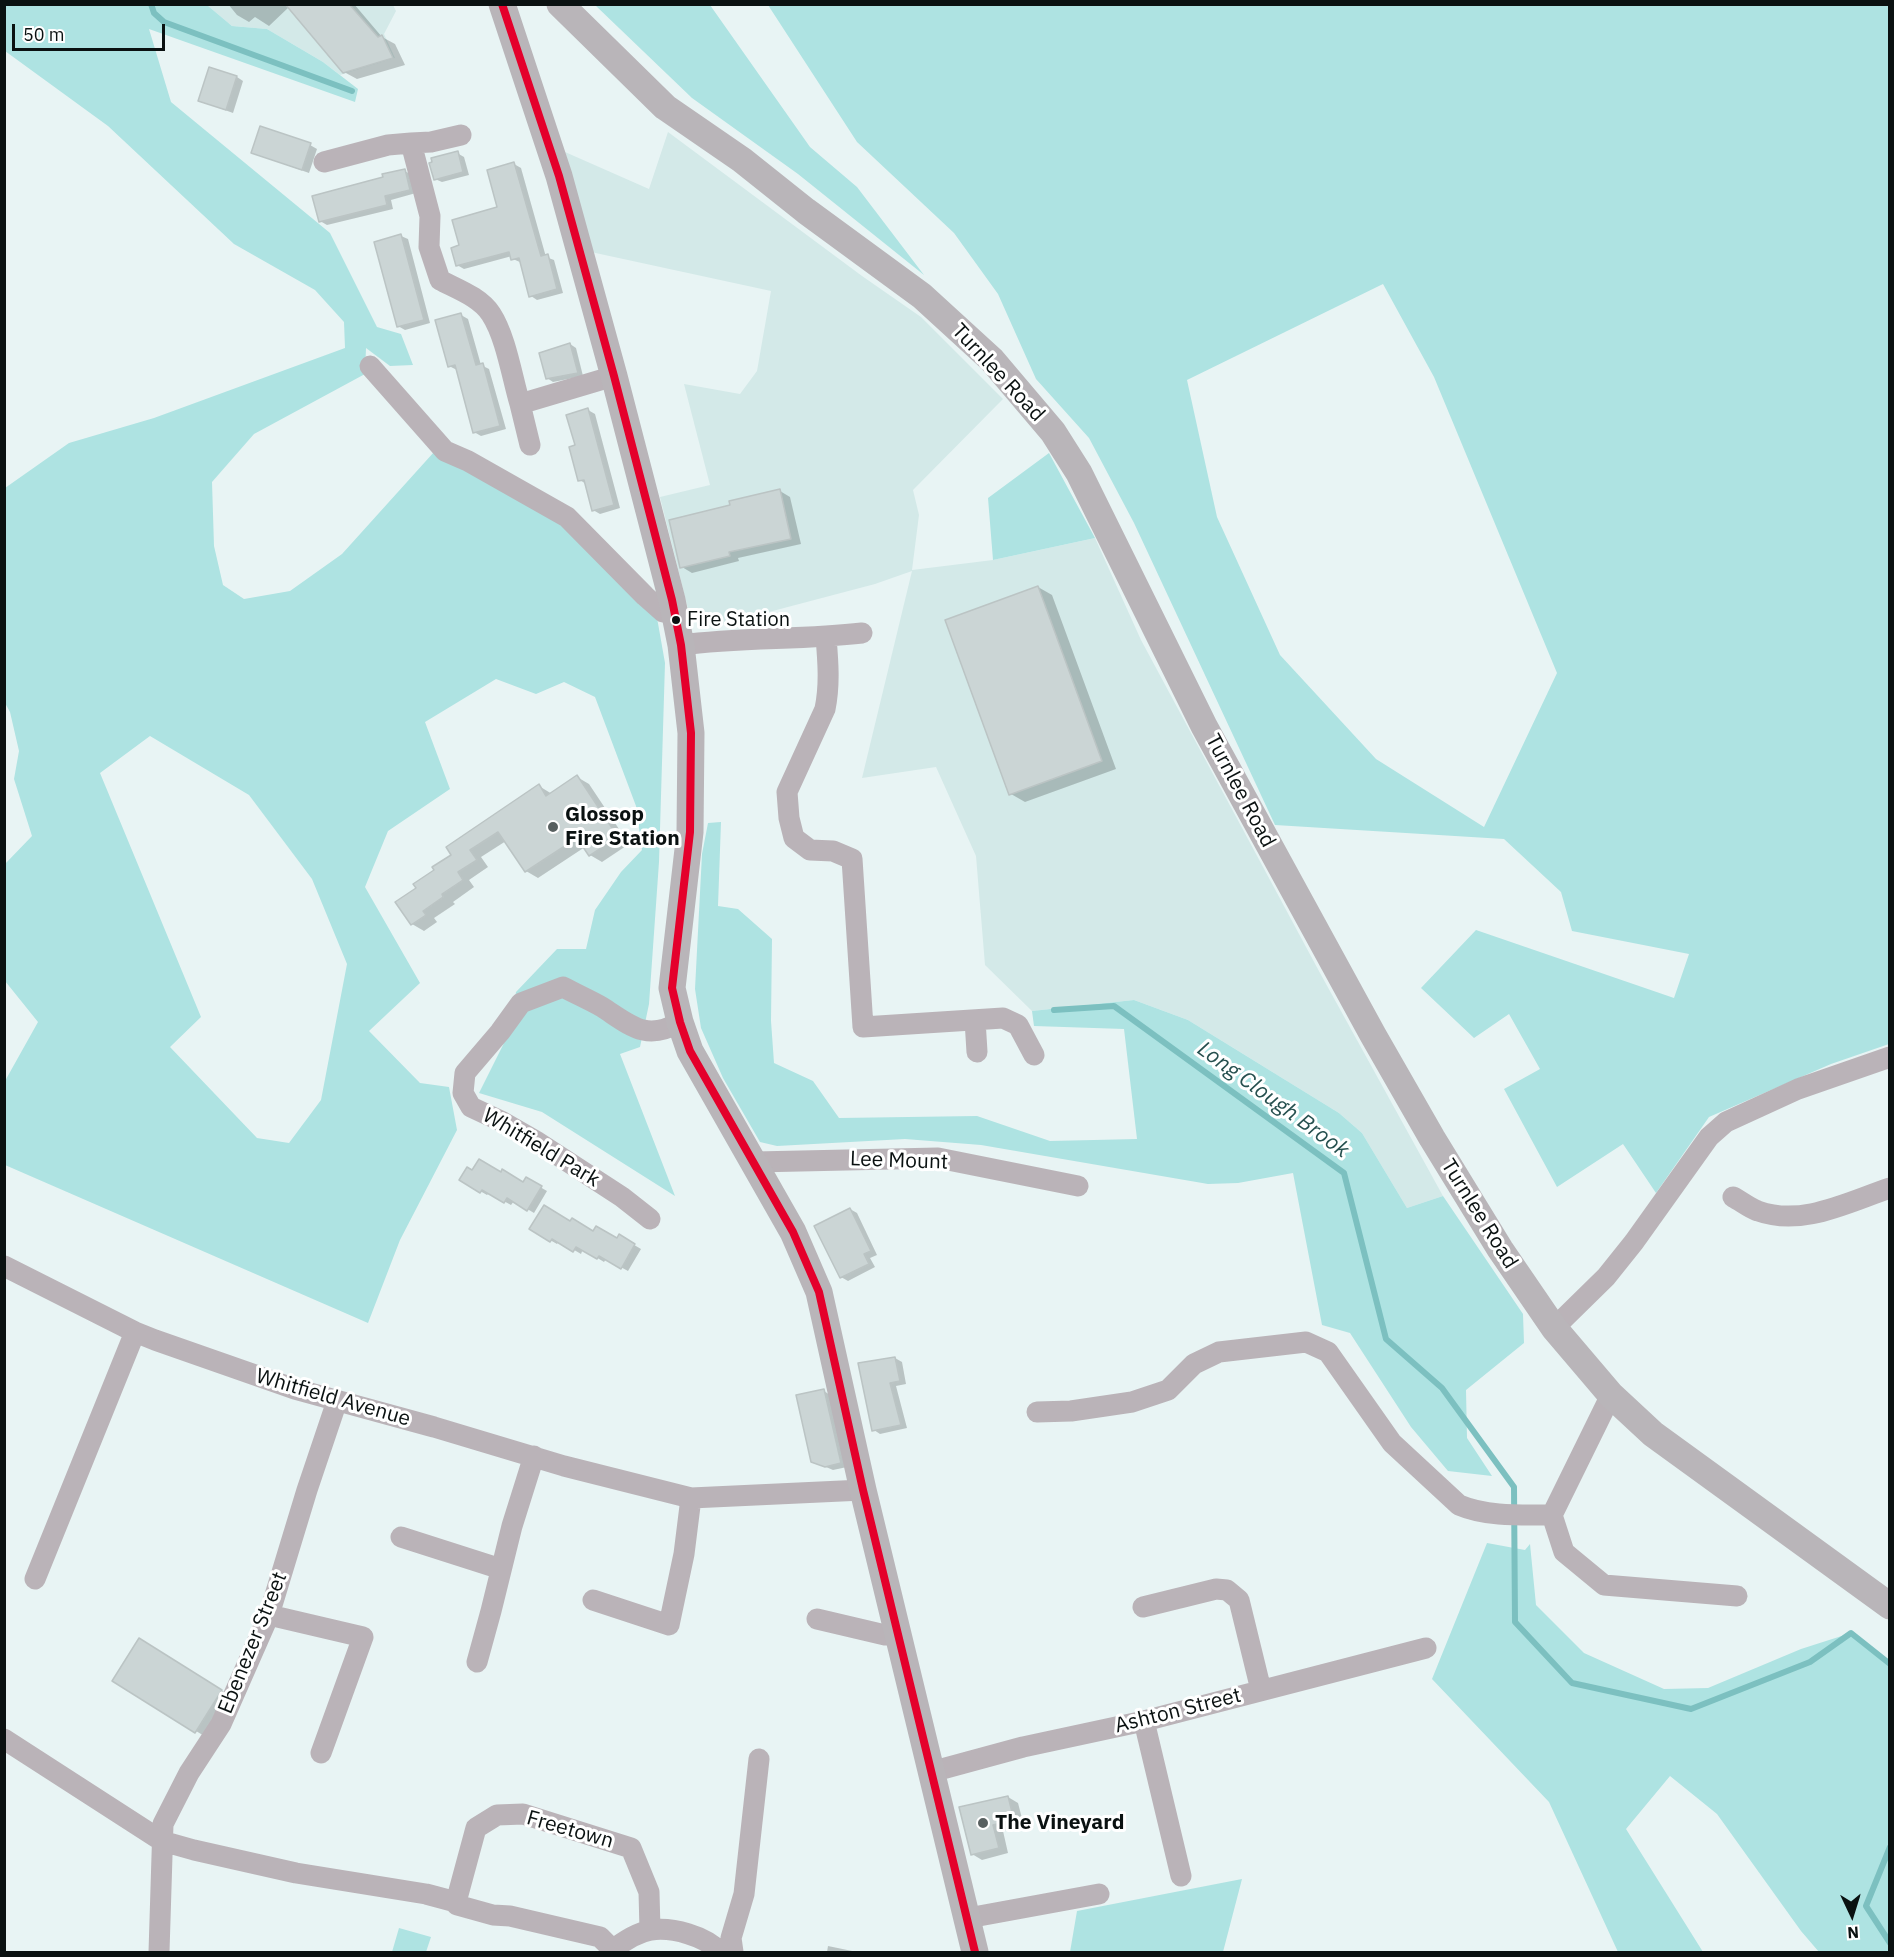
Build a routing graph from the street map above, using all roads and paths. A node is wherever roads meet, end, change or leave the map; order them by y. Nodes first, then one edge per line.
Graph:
1 (502, 4) edge
2 (560, 4) edge
3 (460, 135) dead end
4 (411, 143) junction
5 (324, 162) dead end
6 (370, 366) dead end
7 (614, 376) junction
8 (520, 404) junction
9 (530, 445) dead end
10 (675, 614) junction
11 (862, 633) dead end
12 (826, 637) junction
13 (681, 645) junction
14 (975, 1020) junction
15 (680, 1022) junction
16 (977, 1052) dead end
17 (1034, 1055) dead end
18 (1890, 1057) edge
19 (755, 1162) junction
20 (1078, 1186) dead end
21 (1890, 1188) edge
22 (1733, 1197) dead end
23 (650, 1219) dead end
24 (4, 1266) edge
25 (1554, 1328) junction
26 (135, 1332) junction
27 (1611, 1395) junction
28 (337, 1401) junction
29 (1037, 1412) dead end
30 (534, 1456) junction
31 (862, 1490) junction
32 (691, 1498) junction
33 (1552, 1515) junction
34 (401, 1537) dead end
35 (501, 1569) junction
36 (35, 1579) dead end
37 (1737, 1596) dead end
38 (593, 1600) dead end
39 (1890, 1606) edge
40 (1143, 1607) dead end
41 (269, 1614) junction
42 (817, 1619) dead end
43 (898, 1633) junction
44 (1426, 1648) dead end
45 (477, 1662) dead end
46 (1261, 1690) junction
47 (1144, 1721) junction
48 (4, 1739) edge
49 (321, 1753) dead end
50 (759, 1759) dead end
51 (931, 1772) junction
52 (162, 1841) junction
53 (1181, 1876) dead end
54 (1099, 1894) dead end
55 (456, 1902) junction
56 (968, 1918) junction
57 (650, 1930) junction
58 (615, 1948) edge
59 (159, 1953) edge
60 (720, 1953) edge
61 (733, 1953) edge
62 (975, 1953) edge

1 - 7 main road
2 - 25 main road, Turnlee Road
3 - 4 street
4 - 5 street
4 - 8 street
6 - 10 street
7 - 8 street
7 - 10 main road
8 - 9 street
10 - 13 main road
11 - 12 street
12 - 13 street
12 - 14 street
13 - 15 main road
14 - 16 street
14 - 17 street
15 - 19 main road
15 - 23 street, Whitfield Park
18 - 25 street
19 - 20 street, Lee Mount
19 - 31 main road
21 - 22 street
24 - 26 street, Whitfield Avenue
25 - 27 main road, Turnlee Road
26 - 28 street, Whitfield Avenue
26 - 36 street
27 - 33 street
27 - 39 main road, Turnlee Road
28 - 30 street, Whitfield Avenue
28 - 41 street, Ebenezer Street
29 - 33 street
30 - 32 street, Whitfield Avenue
30 - 35 street
31 - 32 street, Whitfield Avenue
31 - 43 main road
32 - 38 street
33 - 37 street
34 - 35 street
35 - 45 street
40 - 46 street
41 - 49 street
41 - 52 street, Ebenezer Street
42 - 43 street
43 - 51 main road
44 - 46 street, Ashton Street
46 - 47 street, Ashton Street
47 - 51 street, Ashton Street
47 - 53 street
48 - 52 street
50 - 61 street
51 - 56 main road
52 - 55 street
52 - 59 street, Ebenezer Street
54 - 56 street
55 - 57 street, Freetown
55 - 58 street
56 - 62 main road
57 - 58 street
57 - 60 street

